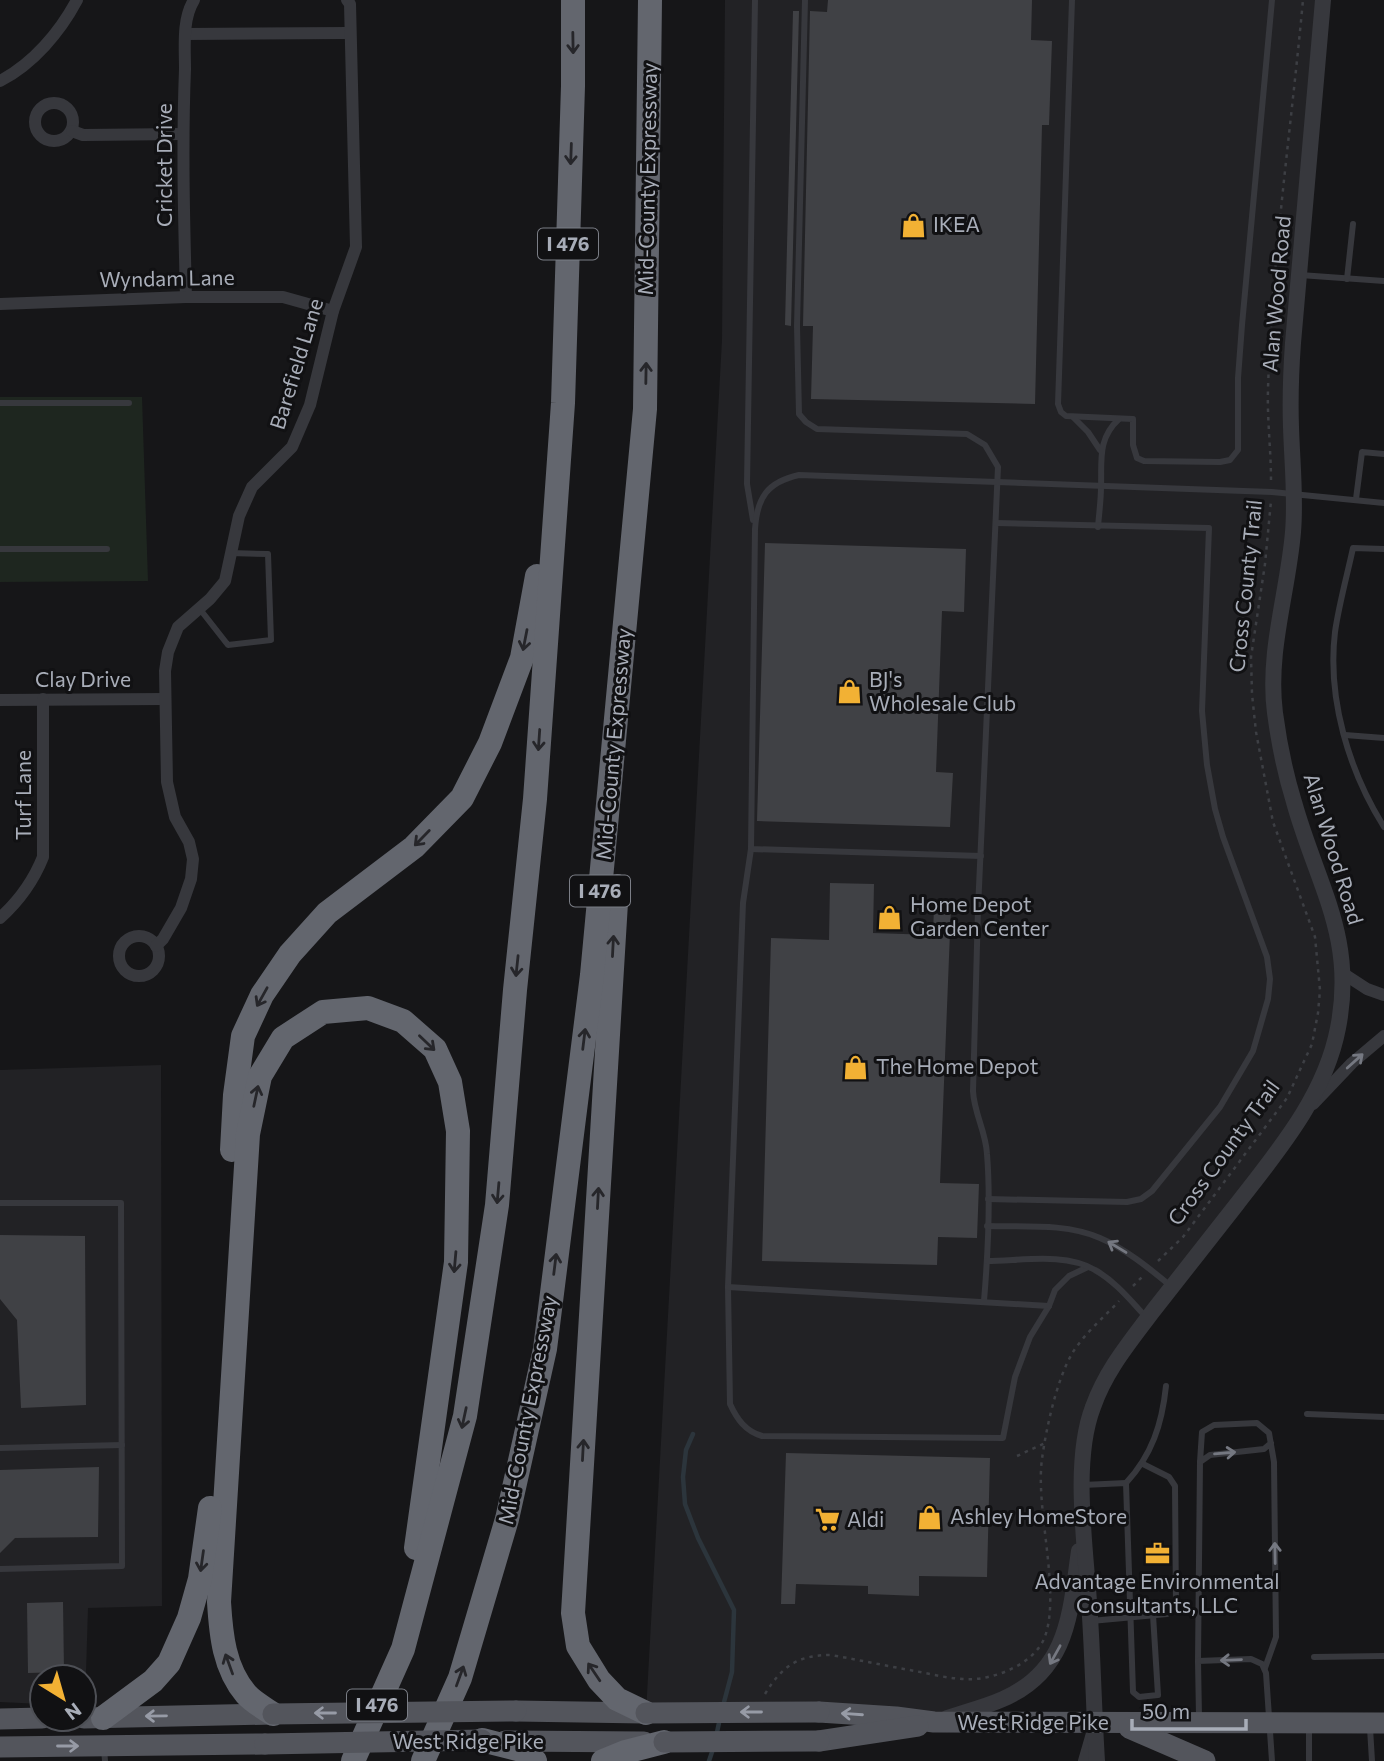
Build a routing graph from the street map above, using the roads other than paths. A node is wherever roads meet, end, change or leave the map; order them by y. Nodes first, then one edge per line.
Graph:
1 (77, 0) edge
2 (194, 0) edge
3 (347, 0) edge
4 (573, 0) edge
5 (650, 0) edge
6 (755, 0) edge
7 (805, 0) edge
8 (1072, 0) edge
9 (1272, 0) edge
10 (1323, 0) edge
11 (349, 33) junction
12 (186, 34) junction
13 (0, 81) edge
14 (72, 131) dead end
15 (182, 134) junction
16 (1353, 224) dead end
17 (1298, 275) junction
18 (1347, 279) junction
19 (1384, 281) edge
20 (186, 297) junction
21 (0, 304) edge
22 (333, 311) junction
23 (0, 403) edge
24 (129, 403) dead end
25 (563, 403) junction
26 (645, 409) junction
27 (1073, 417) junction
28 (1119, 419) junction
29 (1100, 450) junction
30 (1384, 454) edge
31 (999, 483) junction
32 (1101, 486) junction
33 (1295, 495) junction
34 (1356, 499) junction
35 (1384, 503) edge
36 (996, 523) junction
37 (1098, 527) junction
38 (755, 529) junction
39 (0, 549) edge
40 (107, 549) dead end
41 (1384, 549) edge
42 (230, 553) junction
43 (199, 608) junction
44 (43, 699) junction
45 (165, 699) junction
46 (0, 700) edge
47 (1345, 735) junction
48 (1384, 738) edge
49 (1384, 811) edge
50 (1377, 815) junction
51 (1384, 827) edge
52 (751, 849) junction
53 (981, 856) junction
54 (0, 918) edge
55 (156, 946) dead end
56 (1344, 974) junction
57 (1384, 995) edge
58 (1384, 1036) edge
59 (1294, 1125) junction
60 (988, 1199) junction
61 (0, 1203) edge
62 (988, 1226) junction
63 (987, 1261) junction
64 (1088, 1267) junction
65 (728, 1287) junction
66 (1172, 1287) junction
67 (984, 1301) junction
68 (1049, 1306) junction
69 (1148, 1319) junction
70 (1166, 1386) dead end
71 (1307, 1414) dead end
72 (1384, 1417) edge
73 (1271, 1443) junction
74 (122, 1445) junction
75 (0, 1448) edge
76 (1200, 1462) junction
77 (1143, 1464) junction
78 (1126, 1483) junction
79 (1083, 1485) junction
80 (1083, 1517) junction
81 (0, 1569) edge
82 (1153, 1615) junction
83 (1129, 1619) junction
84 (1091, 1621) junction
85 (402, 1649) junction
86 (1384, 1656) edge
87 (1314, 1657) dead end
88 (1198, 1661) junction
89 (1265, 1668) junction
90 (646, 1713) junction
91 (273, 1714) junction
92 (98, 1715) edge
93 (28, 1718) edge
94 (98, 1718) edge
95 (0, 1719) edge
96 (934, 1722) junction
97 (1094, 1723) junction
98 (1117, 1723) junction
99 (1199, 1723) junction
100 (1270, 1723) junction
101 (1309, 1723) junction
102 (1377, 1723) edge
103 (482, 1740) junction
104 (649, 1744) junction
105 (0, 1747) edge
106 (104, 1754) edge
107 (354, 1761) edge
108 (423, 1761) edge
109 (535, 1761) edge
110 (603, 1761) edge
111 (1084, 1761) edge
112 (1097, 1761) edge
113 (1205, 1761) edge
114 (1272, 1761) edge
115 (1309, 1761) edge
116 (1372, 1761) edge

1 - 13 street
2 - 12 street, Cricket Drive
3 - 11 street, Barefield Lane
4 -> 25 highway, I 476
26 -> 5 highway, Mid-County Expressway / I 476
6 - 38 lane
7 - 31 lane
8 - 27 lane
9 - 28 lane
10 - 17 street, Alan Wood Road
11 - 12 street
11 - 22 street, Barefield Lane
12 - 15 street, Cricket Drive
14 - 15 street
15 - 20 street, Cricket Drive
16 - 18 lane
17 - 18 lane
17 - 33 street, Alan Wood Road
18 - 19 lane
20 - 21 street, Wyndam Lane
20 - 22 street, Wyndam Lane
22 - 42 street, Barefield Lane
23 - 24 lane
25 -> 85 highway, I 476
25 -> 92 highway
90 -> 26 highway
108 -> 26 highway, Mid-County Expressway / I 476
27 - 28 lane
27 - 29 lane
28 - 29 lane
29 - 32 lane
30 - 34 lane
31 - 32 lane
31 - 36 lane
31 - 38 lane
32 - 33 lane
32 - 37 lane
33 - 34 lane
33 - 56 street, Alan Wood Road
34 - 35 lane
36 - 37 lane
36 - 53 lane
37 - 60 lane
38 - 52 lane
39 - 40 lane
41 - 47 lane
42 - 43 street, Barefield Lane
42 - 43 lane
43 - 45 street, Barefield Lane
44 - 45 street, Clay Drive
44 - 46 street, Clay Drive
44 - 54 street, Turf Lane
45 - 55 street, Barefield Lane
47 - 48 lane
47 - 50 lane
49 - 50 lane
50 - 51 lane
52 - 53 lane
52 - 65 lane
53 - 60 lane
56 - 57 street
56 - 59 street, Alan Wood Road
59 -> 58 street
59 - 66 street, Alan Wood Road
60 - 62 lane
61 - 74 lane
62 - 63 lane
66 -> 62 lane
63 - 64 lane
63 - 67 lane
64 - 68 lane
64 - 69 lane
65 - 67 lane
65 - 68 lane
66 - 69 street, Alan Wood Road
67 - 68 lane
69 - 79 street, Alan Wood Road
70 - 77 lane
71 - 72 lane
76 -> 73 lane
73 - 76 lane
89 -> 73 lane
74 - 75 lane
74 - 81 lane
76 - 88 lane
77 - 78 lane
77 - 82 lane
78 - 79 lane
78 - 83 lane
79 - 80 street, Alan Wood Road
80 - 84 street, Alan Wood Road
80 -> 96 street
82 - 83 lane
82 - 83 lane
83 - 84 lane
84 - 97 street, Alan Wood Road
91 -> 85 highway
85 - 107 highway, I 476
86 - 87 lane
89 -> 88 lane
88 - 99 lane
89 - 100 lane
90 -> 91 main road, West Ridge Pike, bridge
96 -> 90 main road, West Ridge Pike, bridge
91 -> 94 main road, West Ridge Pike
93 - 95 main road
96 - 97 main road, West Ridge Pike
96 - 104 main road, West Ridge Pike, bridge
97 - 98 main road, West Ridge Pike
97 - 111 street, Alan Wood Road
97 - 112 street
98 - 99 main road, West Ridge Pike
98 - 113 main road
99 - 100 main road, West Ridge Pike
100 - 101 main road, West Ridge Pike
100 - 114 lane
101 - 102 main road, West Ridge Pike
101 - 115 lane
102 - 116 lane
103 - 104 main road, West Ridge Pike
103 - 106 main road, West Ridge Pike, bridge
103 - 109 highway
104 - 110 highway
105 -> 106 main road, West Ridge Pike

